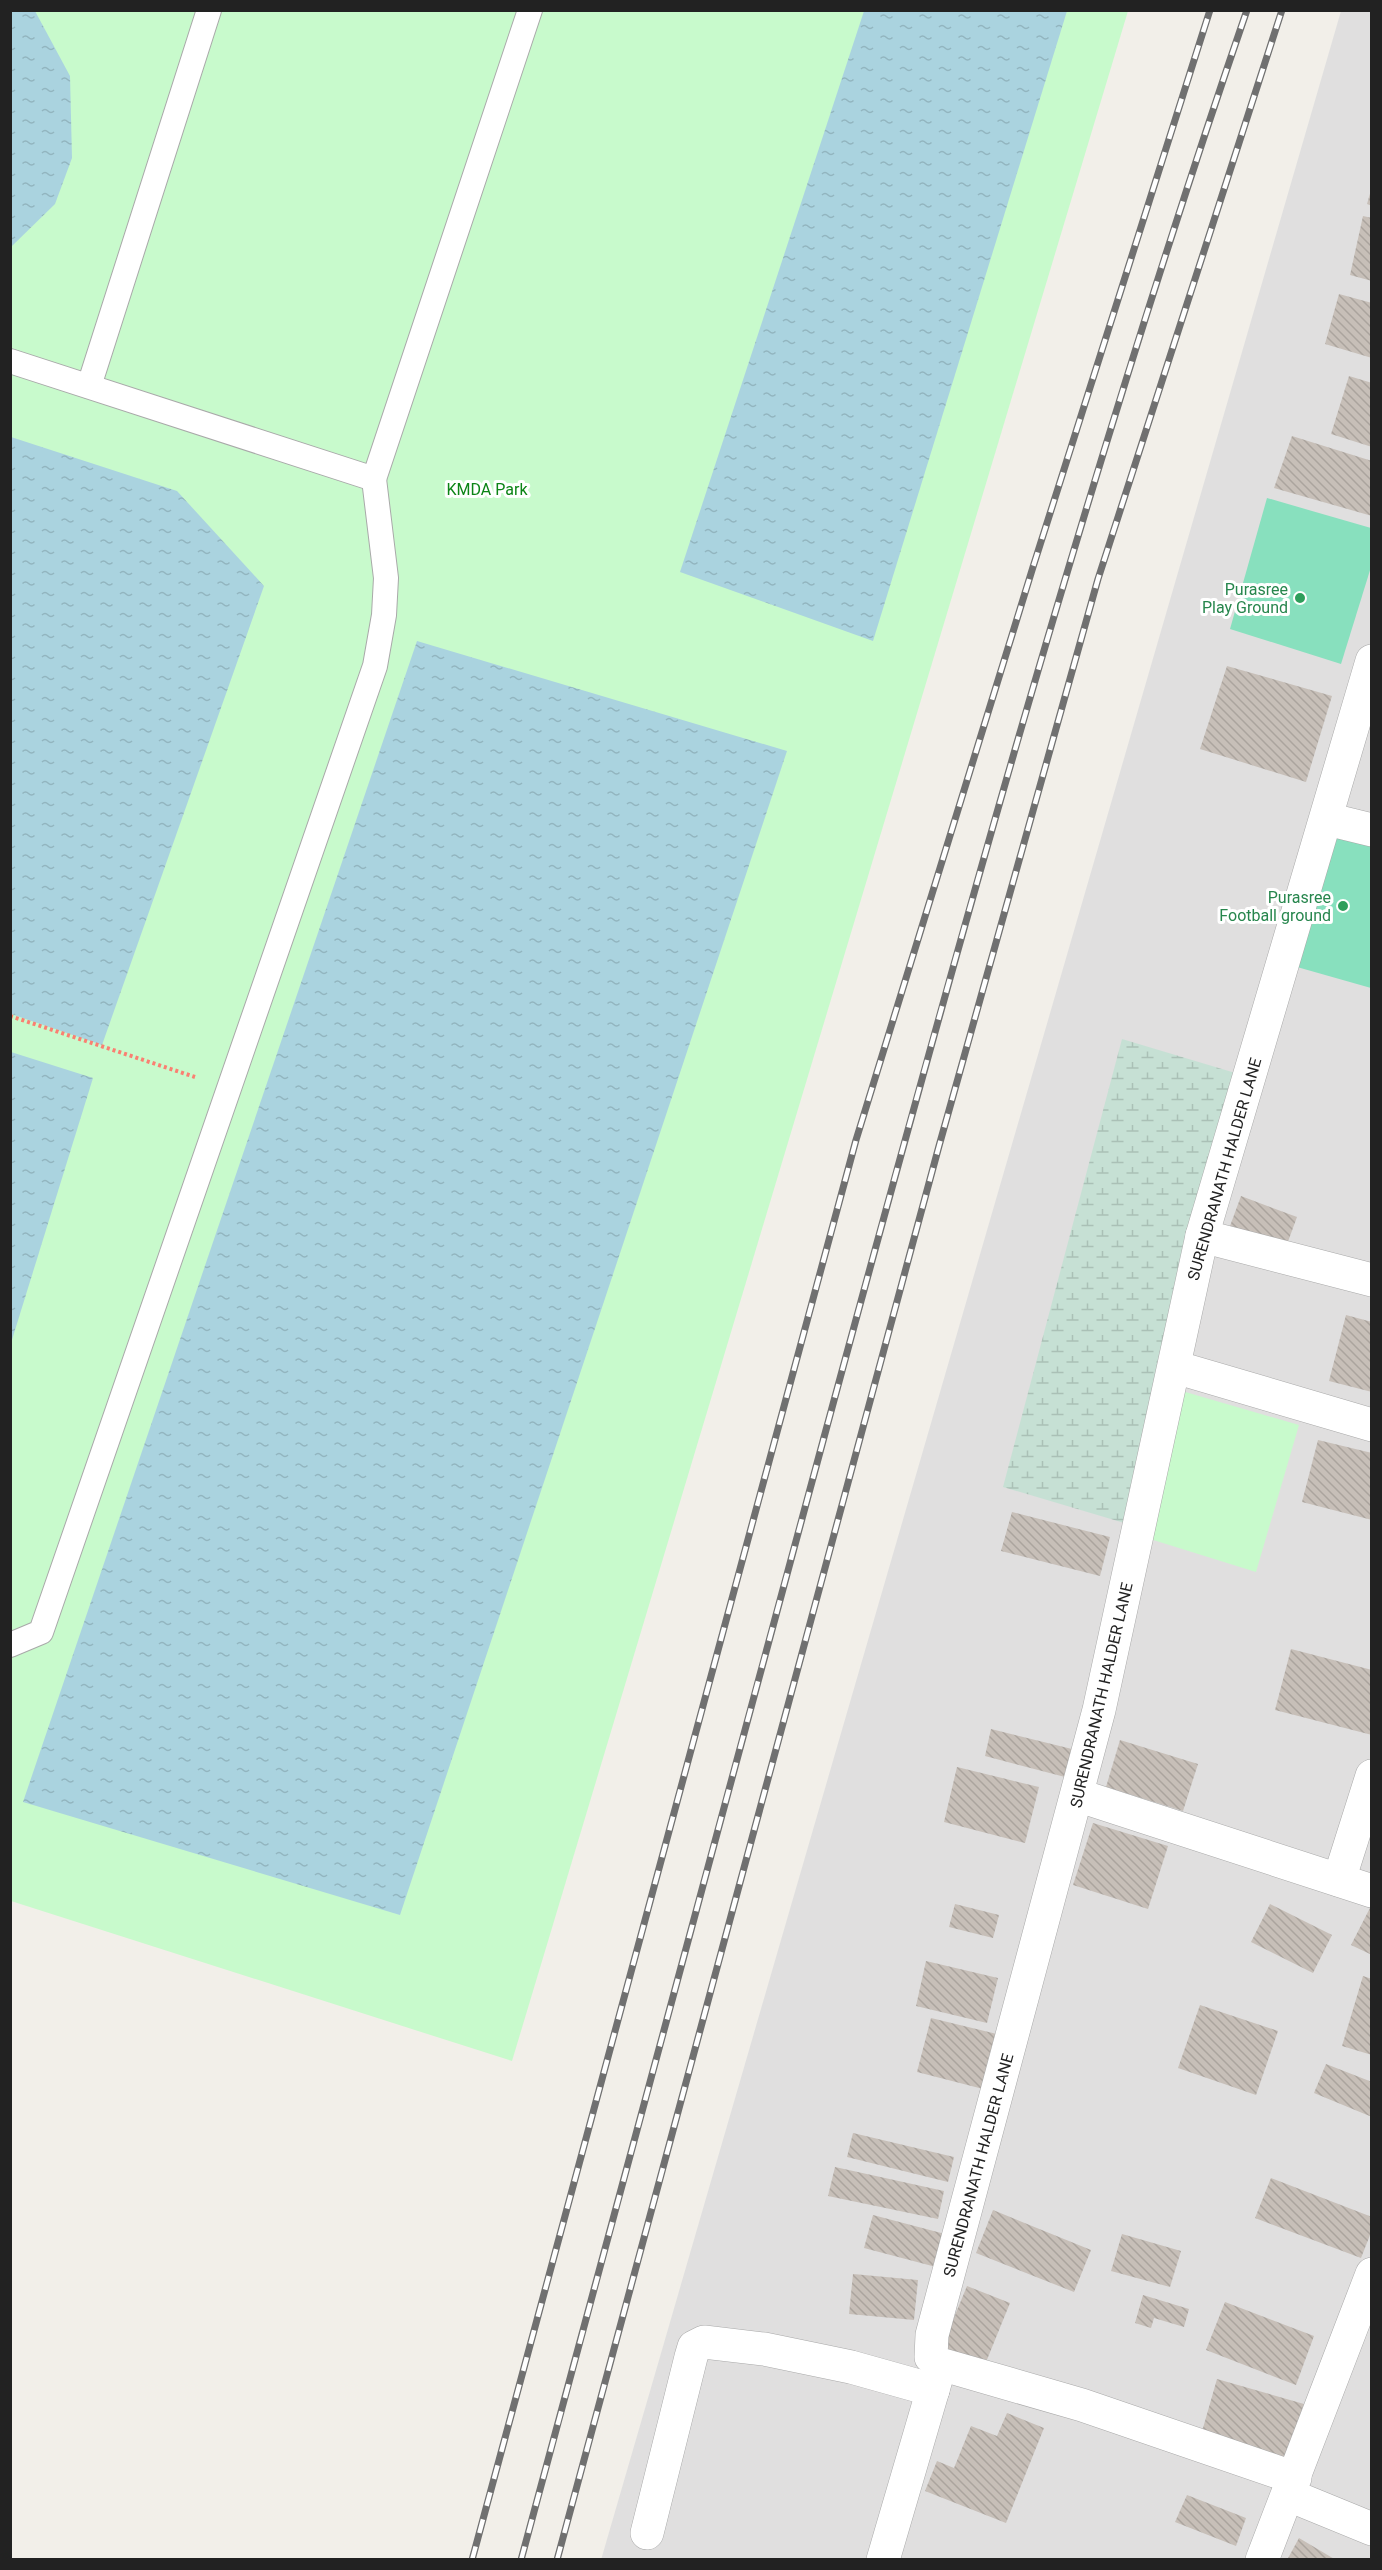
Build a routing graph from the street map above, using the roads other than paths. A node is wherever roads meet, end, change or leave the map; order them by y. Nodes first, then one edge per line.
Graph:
1 (209, 10) edge
2 (530, 10) edge
3 (10, 361) edge
4 (88, 386) junction
5 (374, 479) junction
6 (1371, 661) edge
7 (1327, 819) junction
8 (1371, 830) edge
9 (1202, 1236) junction
10 (1371, 1280) edge
11 (1174, 1367) junction
12 (1371, 1425) edge
13 (10, 1645) edge
14 (1371, 1776) edge
15 (1077, 1795) junction
16 (1339, 1880) junction
17 (1371, 1891) edge
18 (1371, 2278) edge
19 (937, 2377) junction
20 (1292, 2486) junction
21 (1371, 2529) edge
22 (647, 2534) dead end
23 (883, 2559) edge
24 (1262, 2559) edge

1 - 4 lane
2 - 5 lane
3 - 4 lane
4 - 5 lane
5 - 13 lane
6 - 7 street, SURENDRANATH HALDER LANE
7 - 8 street
7 - 9 street, SURENDRANATH HALDER LANE
9 - 10 street
9 - 11 street, SURENDRANATH HALDER LANE
11 - 12 street
11 - 15 street, SURENDRANATH HALDER LANE
14 - 16 street
15 - 16 street
15 - 19 street, SURENDRANATH HALDER LANE
16 - 17 street
18 - 20 street
19 - 20 street
19 - 22 street
19 - 23 street
20 - 21 street
20 - 24 street

